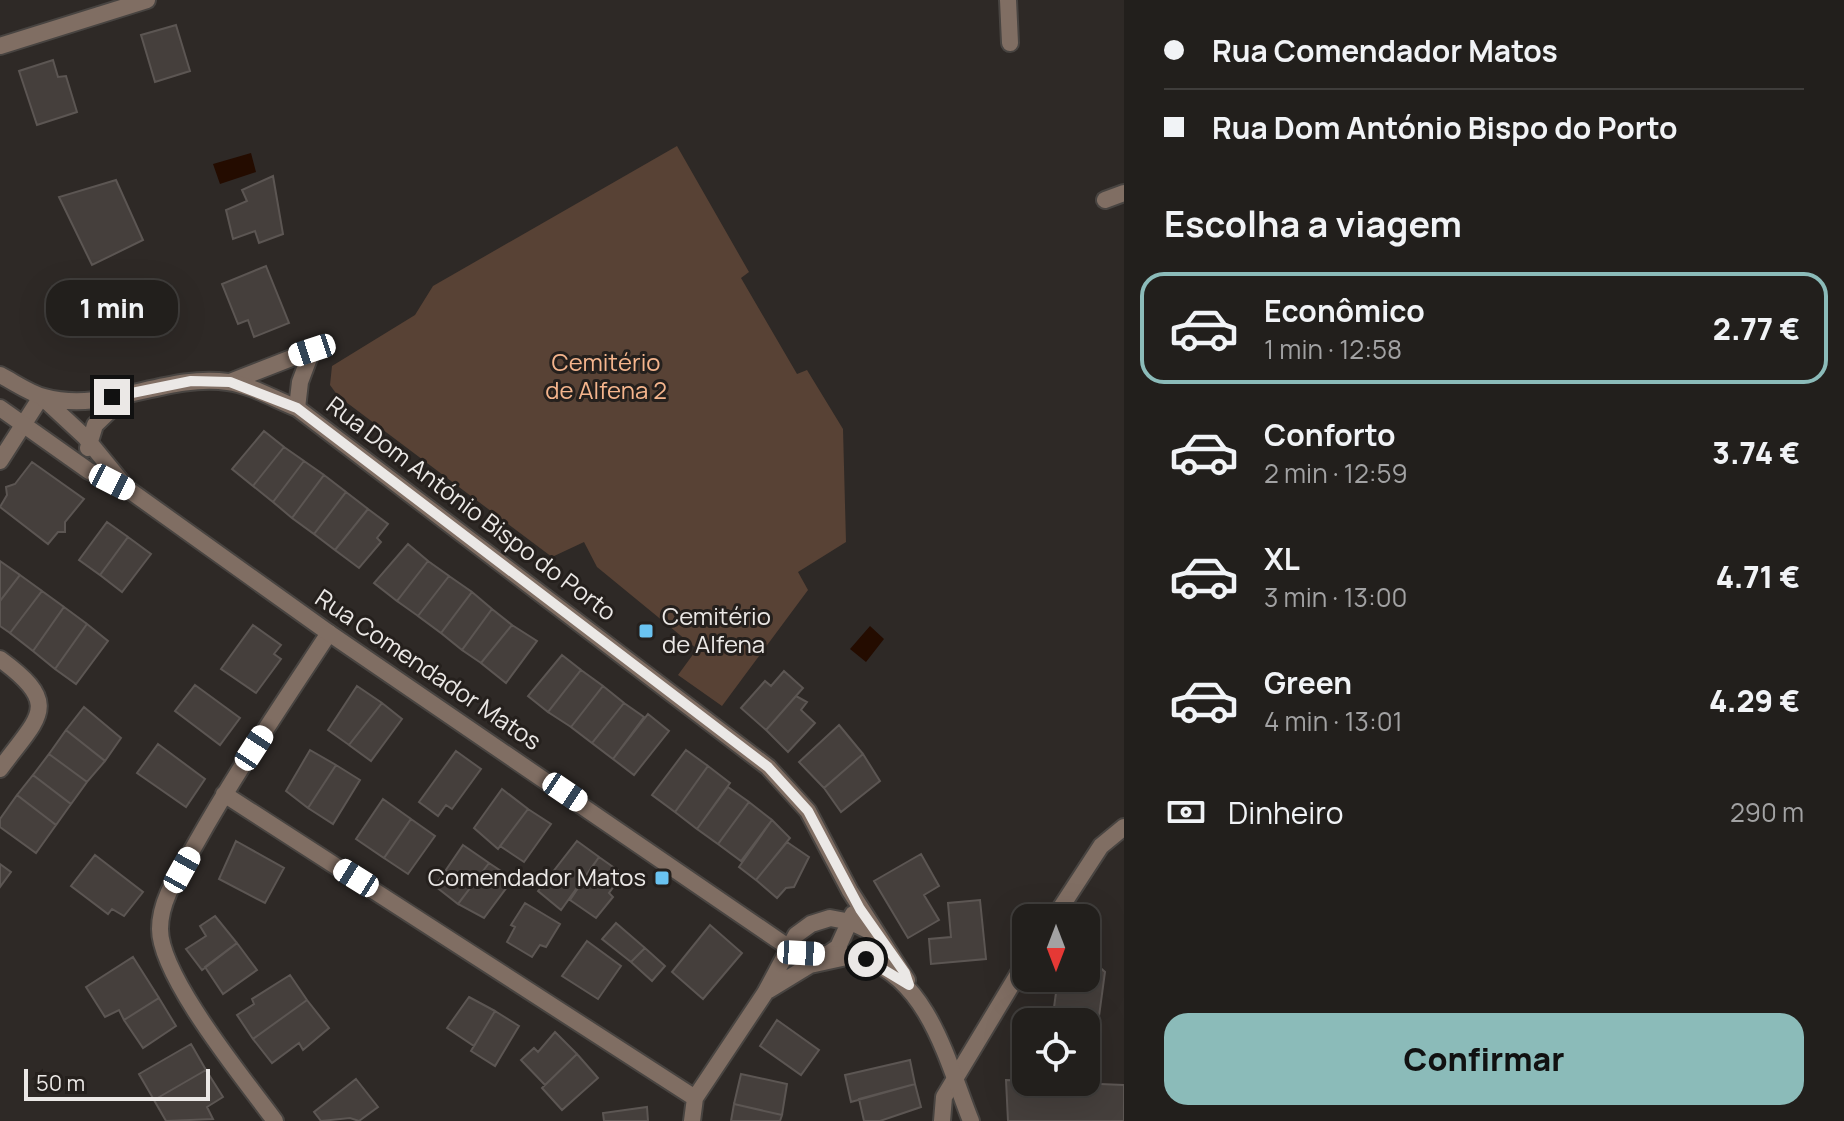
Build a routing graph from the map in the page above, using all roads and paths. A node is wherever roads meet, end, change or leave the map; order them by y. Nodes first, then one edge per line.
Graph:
1 (147, 0) edge
2 (1008, 0) edge
3 (1010, 43) dead end
4 (0, 46) edge
5 (1124, 193) edge
6 (1105, 200) dead end
7 (0, 375) edge
8 (230, 382) junction
9 (129, 394) junction
10 (41, 397) junction
11 (0, 408) edge
12 (297, 408) junction
13 (23, 426) junction
14 (88, 440) junction
15 (0, 461) edge
16 (95, 474) junction
17 (129, 490) junction
18 (329, 633) junction
19 (0, 659) edge
20 (0, 769) edge
21 (224, 794) junction
22 (1124, 827) edge
23 (850, 891) junction
24 (1063, 904) edge
25 (851, 922) junction
26 (876, 934) junction
27 (788, 947) junction
28 (827, 954) junction
29 (857, 958) junction
30 (810, 965) junction
31 (1012, 983) edge
32 (909, 985) junction
33 (765, 993) junction
34 (955, 1079) junction
35 (695, 1098) junction
36 (275, 1121) edge
37 (692, 1121) edge
38 (942, 1121) edge
39 (971, 1121) edge

1 - 4 street
2 - 3 street
5 - 6 street
7 - 10 street, Rua Dom António Bispo do Porto
8 - 9 street, Rua Dom António Bispo do Porto
8 - 12 street, Rua Dom António Bispo do Porto
8 - 12 street
9 - 10 street, Rua Dom António Bispo do Porto
9 - 14 street
10 - 13 street
10 - 14 street, Rua Comendador Matos
11 - 13 street, Rua Comendador Matos
12 - 23 street, Rua Dom António Bispo do Porto
13 - 15 street
13 - 16 street, Rua Comendador Matos
14 - 16 street
14 - 17 street, Rua Comendador Matos
16 - 17 street, Rua Comendador Matos
17 - 18 street, Rua Comendador Matos
18 - 21 street
18 - 27 street, Rua Comendador Matos
19 - 20 street
21 - 35 street
21 - 36 street
22 - 24 street
23 - 25 street
23 - 26 street, Rua Dom António Bispo do Porto
25 - 26 street
25 - 27 street
25 - 28 street
26 - 32 street, Rua Dom António Bispo do Porto
27 - 28 street, Rua Comendador Matos
27 - 33 street
28 - 29 street, Rua Comendador Matos
28 - 30 street
29 - 30 street
29 - 32 street, Rua Comendador Matos
30 - 33 street
31 - 34 street
32 - 34 street
33 - 35 street
34 - 38 street
34 - 39 street
35 - 37 street

